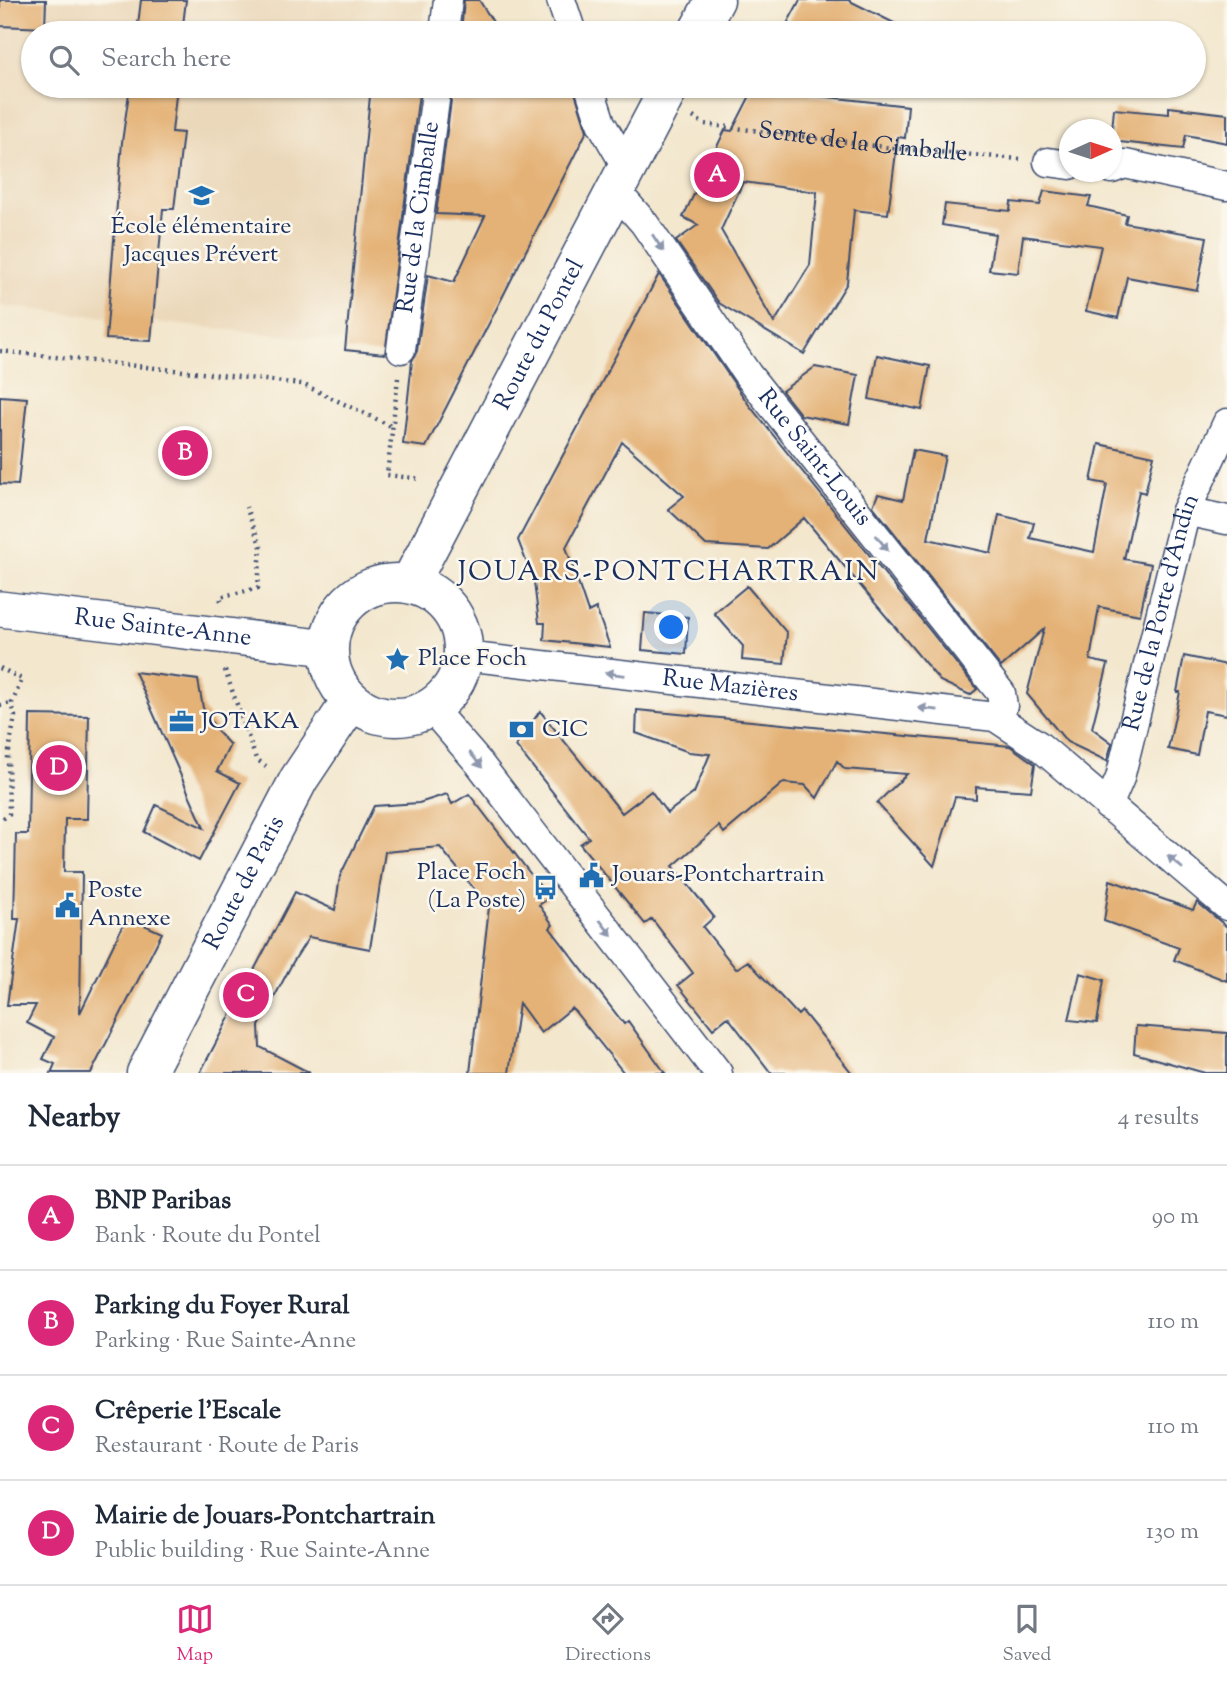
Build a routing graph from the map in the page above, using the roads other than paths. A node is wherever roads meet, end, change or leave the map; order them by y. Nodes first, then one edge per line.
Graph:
1 (448, 0) edge
2 (561, 0) edge
3 (715, 0) edge
4 (445, 21) edge
5 (568, 21) edge
6 (704, 21) edge
7 (435, 98) edge
8 (593, 98) edge
9 (664, 98) edge
10 (1122, 165) edge
11 (621, 179) junction
12 (1227, 186) edge
13 (401, 349) road end
14 (1227, 423) edge
15 (1186, 512) junction
16 (1227, 520) edge
17 (410, 583) junction
18 (0, 609) edge
19 (328, 648) junction
20 (464, 656) junction
21 (351, 701) junction
22 (431, 708) junction
23 (995, 717) junction
24 (1108, 806) junction
25 (1227, 906) edge
26 (146, 1073) edge
27 (718, 1073) edge

1 - 4 street
2 - 5 street
3 - 6 main road
7 - 13 street, Rue de la Cimballe
8 - 11 street
9 - 11 main road, Route du Pontel
10 - 12 street
11 - 17 main road, Route du Pontel
11 -> 23 street, Rue Saint-Louis
14 - 15 street, Rue de la Porte d'Andin
15 - 16 street
15 - 24 street, Rue de la Porte d'Andin
17 - 19 main road
17 - 20 main road
18 - 19 street, Rue Sainte-Anne
19 - 21 main road
20 - 22 main road
23 -> 20 street, Rue Mazières
21 - 22 main road
21 - 26 main road, Route de Paris
22 -> 27 street
23 - 24 street
25 -> 24 street

